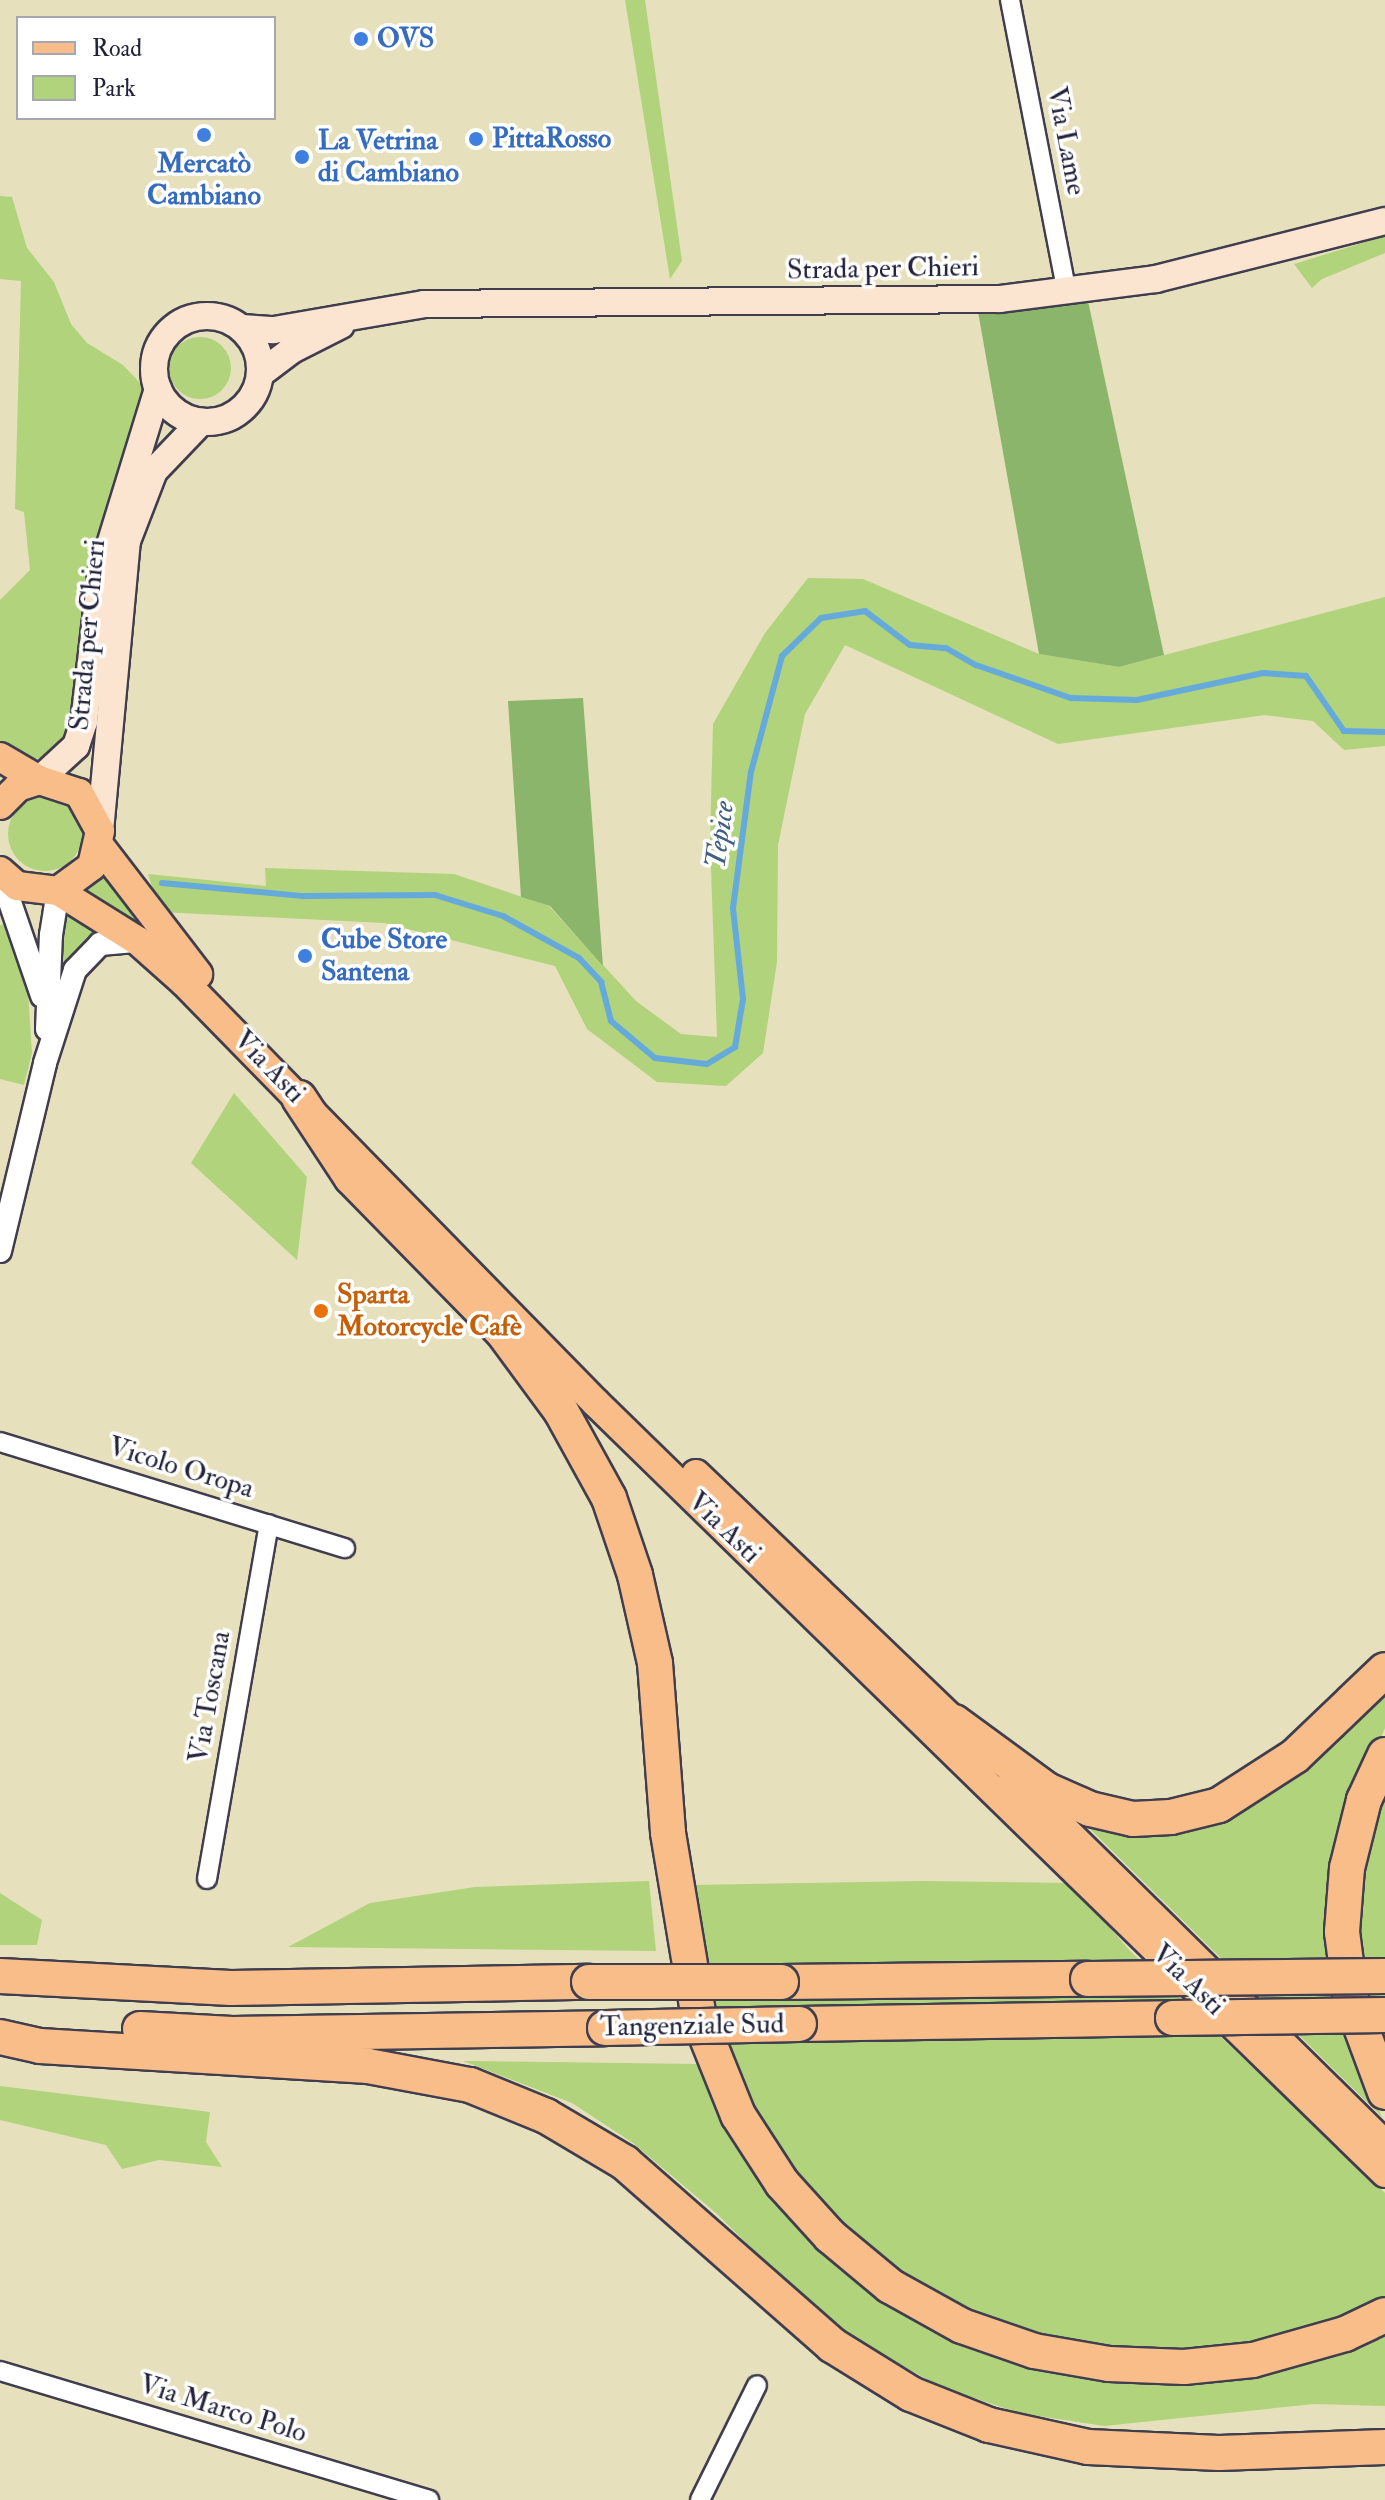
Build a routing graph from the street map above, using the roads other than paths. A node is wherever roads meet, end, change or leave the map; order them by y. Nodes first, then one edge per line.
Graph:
1 (1010, 0) edge
2 (1385, 221) edge
3 (1067, 292) junction
4 (374, 311) junction
5 (242, 328) junction
6 (260, 374) junction
7 (158, 389) junction
8 (201, 422) junction
9 (0, 757) edge
10 (39, 780) junction
11 (0, 805) edge
12 (100, 838) junction
13 (0, 872) edge
14 (58, 891) junction
15 (138, 941) junction
16 (47, 1013) junction
17 (45, 1063) junction
18 (299, 1098) junction
19 (0, 1251) edge
20 (0, 1442) edge
21 (269, 1524) junction
22 (345, 1548) dead end
23 (1385, 1670) edge
24 (954, 1722) junction
25 (1385, 1755) edge
26 (207, 1879) dead end
27 (0, 1976) edge
28 (1385, 1976) edge
29 (1385, 2015) edge
30 (0, 2022) edge
31 (0, 2037) edge
32 (1385, 2092) edge
33 (1385, 2145) edge
34 (1385, 2173) edge
35 (1385, 2315) edge
36 (0, 2371) edge
37 (757, 2385) dead end
38 (1385, 2447) edge
39 (429, 2500) edge
40 (700, 2500) edge

1 - 3 street, Via Lame
2 - 3 main road, Strada per Chieri
3 - 4 main road, Strada per Chieri
4 - 5 main road, Strada per Chieri
4 - 6 main road, Strada per Chieri
5 - 6 main road
5 - 7 main road
6 - 8 main road
7 - 8 main road
7 - 10 main road, Strada per Chieri
8 - 12 main road, Strada per Chieri
9 - 10 main road, Via Asti
10 - 11 main road
10 - 12 main road, Via Asti
12 - 14 main road
12 - 24 main road, Via Asti
13 - 14 main road
13 - 16 street
14 - 15 main road, Via Asti
14 - 16 street
15 - 17 street
15 - 18 main road, Via Asti
16 - 17 street
17 - 19 street
18 - 34 main road, Via Asti
18 - 35 highway
20 - 21 street, Vicolo Oropa
21 - 22 street, Vicolo Oropa
21 - 26 street, Via Toscana
23 - 24 highway
24 - 33 main road, Via Asti
25 - 32 highway
27 - 28 highway, Tangenziale Sud, bridge
29 - 30 highway, Tangenziale Sud, bridge
31 - 38 highway
36 - 39 street, Via Marco Polo
37 - 40 street

